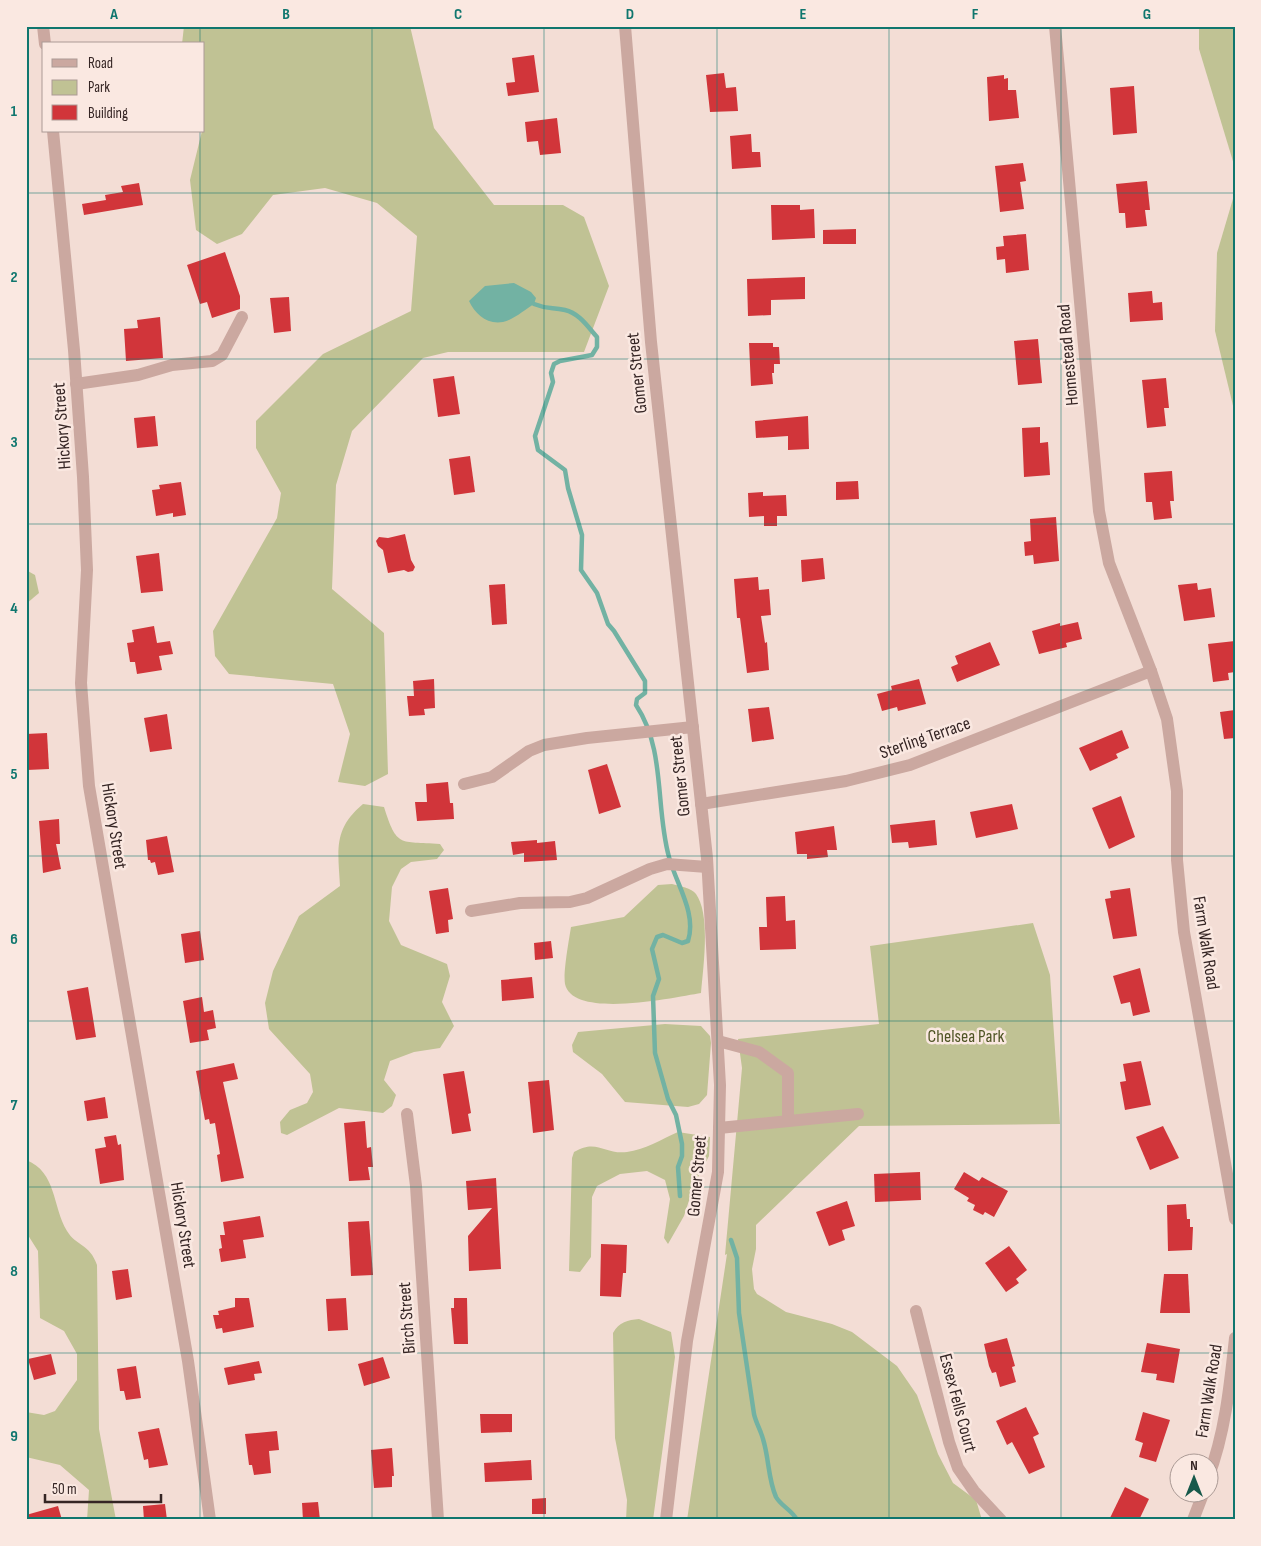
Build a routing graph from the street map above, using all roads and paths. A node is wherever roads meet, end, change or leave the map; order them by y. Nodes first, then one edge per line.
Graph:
1 (43, 26) edge
2 (624, 26) edge
3 (1055, 26) edge
4 (45, 42) edge
5 (53, 132) edge
6 (242, 318) dead end
7 (76, 384) junction
8 (1151, 672) junction
9 (693, 727) junction
10 (464, 784) dead end
11 (701, 804) junction
12 (707, 867) junction
13 (471, 911) dead end
14 (718, 1041) junction
15 (407, 1114) dead end
16 (858, 1114) dead end
17 (788, 1121) junction
18 (719, 1128) junction
19 (1235, 1220) edge
20 (916, 1311) dead end
21 (1235, 1338) edge
22 (1214, 1454) edge
23 (1199, 1504) edge
24 (210, 1520) edge
25 (438, 1520) edge
26 (666, 1520) edge
27 (1001, 1520) edge
28 (1193, 1520) edge

1 - 4 street
2 - 9 street, Gomer Street
3 - 8 street, Homestead Road
5 - 7 street, Hickory Street
6 - 7 street
7 - 24 street, Hickory Street
8 - 11 street, Sterling Terrace
8 - 19 street, Farm Walk Road
9 - 10 street
9 - 11 street, Gomer Street
11 - 12 street, Gomer Street
12 - 13 street
12 - 14 street, Gomer Street
14 - 17 street
14 - 18 street, Gomer Street
15 - 25 street, Birch Street
16 - 17 street
17 - 18 street
18 - 26 street, Gomer Street
20 - 27 street, Essex Fells Court
21 - 22 street, Farm Walk Road
23 - 28 street

